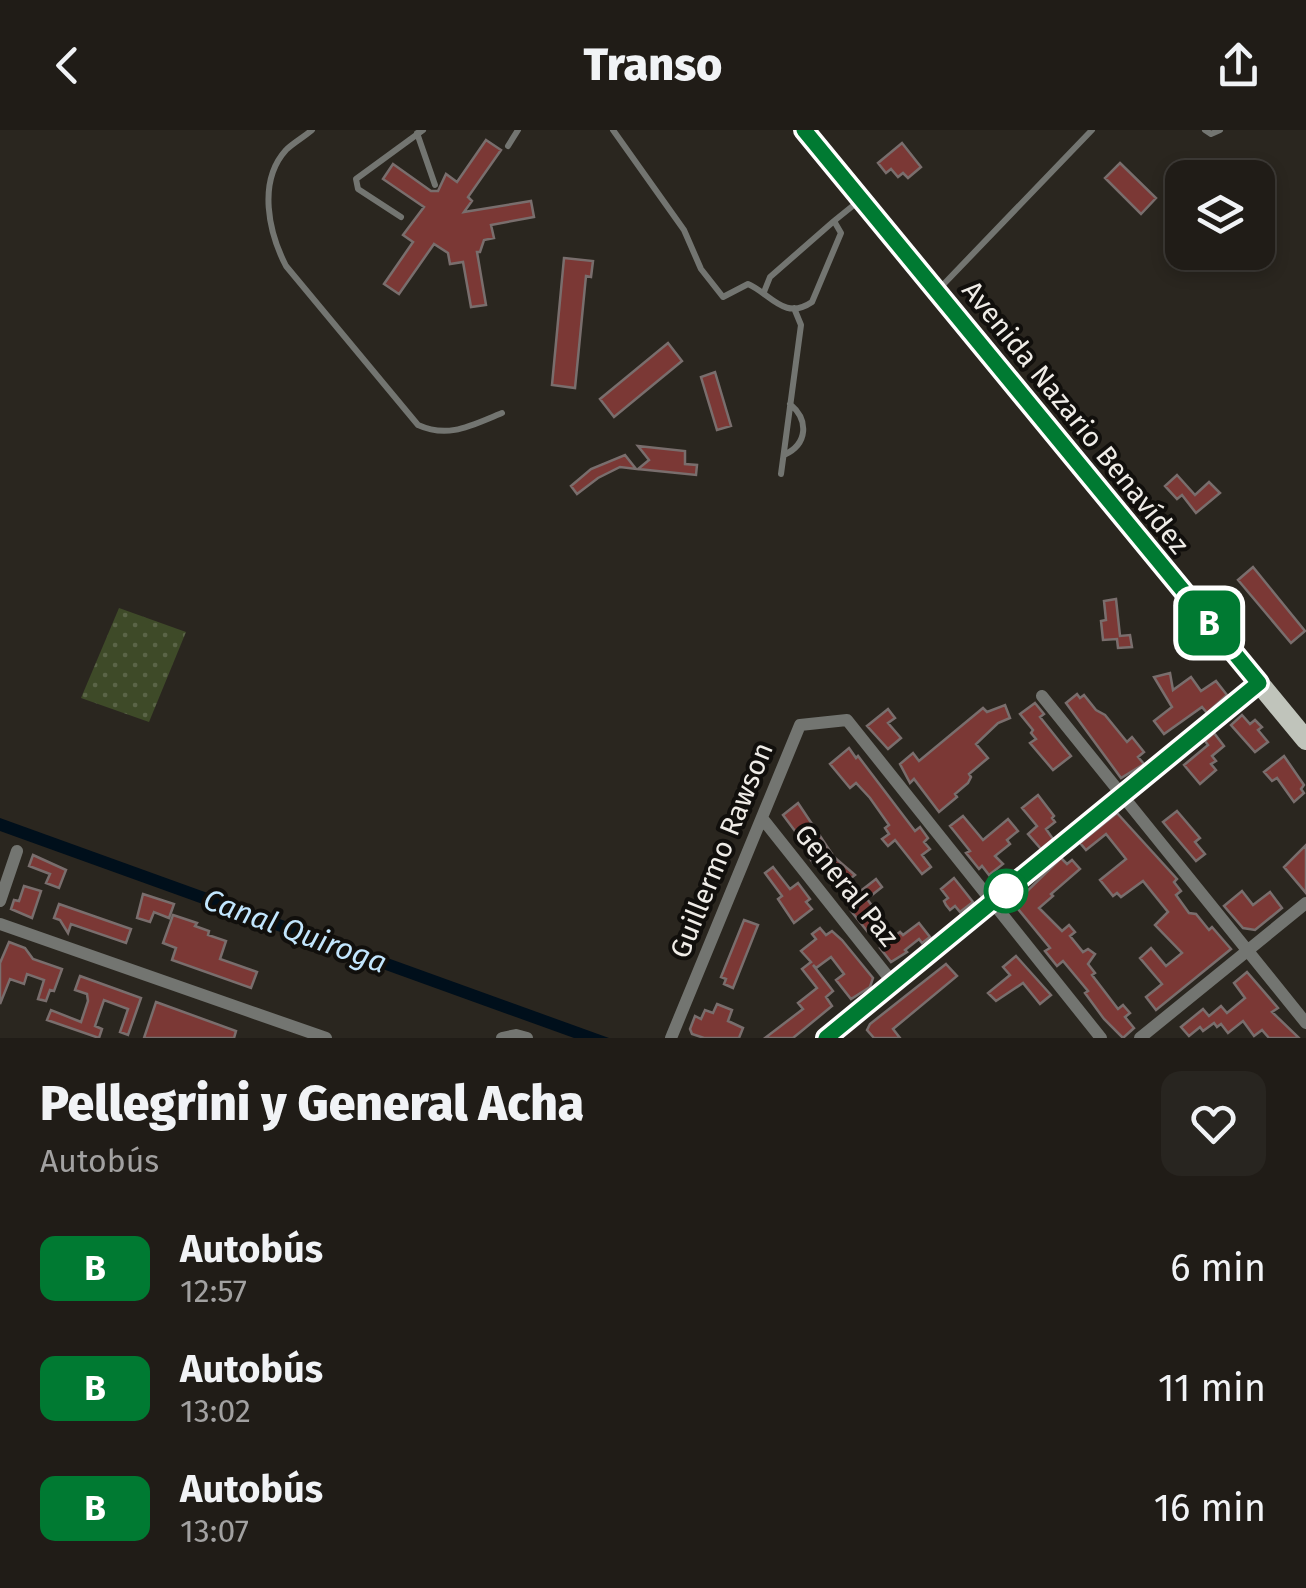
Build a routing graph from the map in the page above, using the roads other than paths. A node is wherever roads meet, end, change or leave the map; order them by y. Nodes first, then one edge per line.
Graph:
1 (312, 130) edge
2 (518, 130) edge
3 (613, 130) edge
4 (804, 130) edge
5 (1092, 130) edge
6 (1204, 130) edge
7 (1220, 130) edge
8 (420, 132) edge
9 (508, 146) dead end
10 (434, 186) dead end
11 (861, 200) junction
12 (400, 217) dead end
13 (834, 222) junction
14 (764, 292) junction
15 (937, 292) junction
16 (794, 308) junction
17 (790, 404) junction
18 (502, 413) dead end
19 (783, 456) junction
20 (781, 474) dead end
21 (1259, 683) junction
22 (1042, 696) dead end
23 (1306, 740) edge
24 (1123, 795) junction
25 (762, 818) junction
26 (16, 851) dead end
27 (0, 901) edge
28 (993, 902) junction
29 (1306, 904) edge
30 (0, 924) edge
31 (1248, 951) junction
32 (893, 983) junction
33 (1306, 1023) edge
34 (326, 1038) edge
35 (502, 1038) edge
36 (526, 1038) edge
37 (672, 1038) edge
38 (826, 1038) edge
39 (1101, 1038) edge
40 (1140, 1038) edge

1 - 18 lane
2 - 9 lane
3 - 14 lane
4 - 11 main road, Avenida Nazario Benavídez
5 - 15 lane
6 - 7 lane
8 - 10 lane
8 - 12 lane
11 - 13 lane
11 - 15 main road, Avenida Nazario Benavídez
13 - 14 lane
13 - 16 lane
14 - 16 lane
15 - 21 main road, Avenida Nazario Benavídez
16 - 17 lane
17 - 19 lane
17 - 19 lane
19 - 20 lane
21 - 23 main road, Avenida Nazario Benavídez
21 - 24 street
22 - 24 street
24 - 28 street
24 - 31 street
25 - 28 street, Guillermo Rawson
25 - 32 street, General Paz
25 - 37 street, Guillermo Rawson
26 - 27 street
28 - 32 street
28 - 39 street
29 - 31 street
30 - 34 street
31 - 33 street
31 - 40 street
32 - 38 street
35 - 36 street

